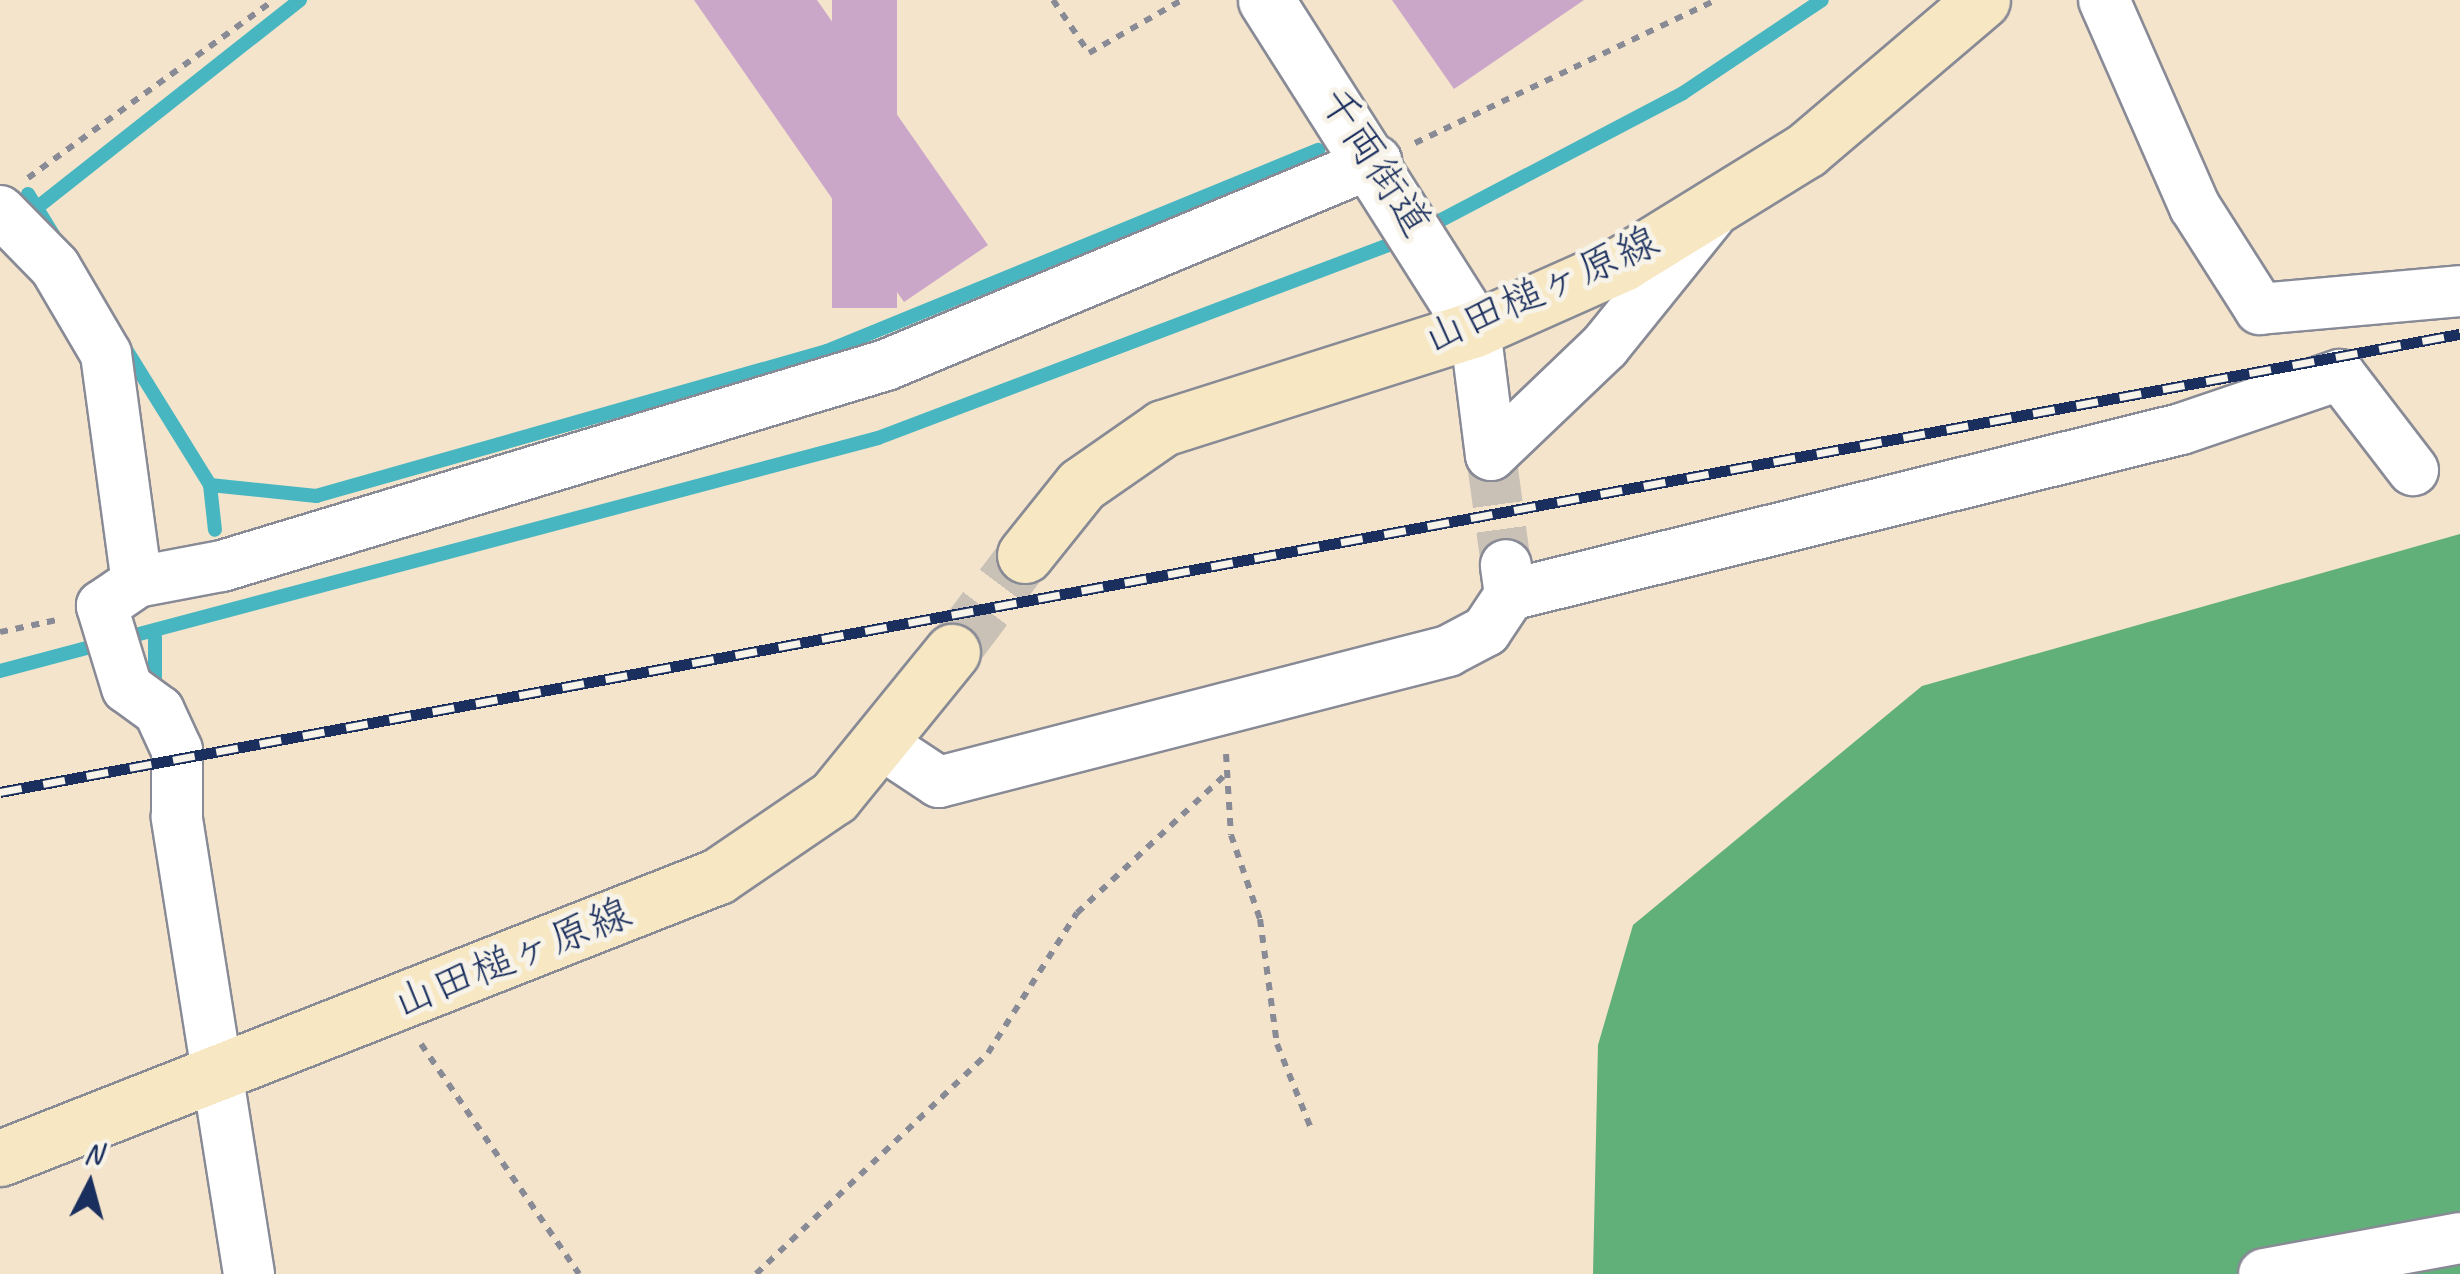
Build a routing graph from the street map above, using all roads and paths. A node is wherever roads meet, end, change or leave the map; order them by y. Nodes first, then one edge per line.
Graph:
1 (274, 0) edge
2 (1053, 0) edge
3 (1182, 0) edge
4 (1266, 0) edge
5 (1716, 0) edge
6 (1982, 0) edge
7 (2104, 0) edge
8 (1383, 173) junction
9 (5, 201) edge
10 (1722, 202) junction
11 (2460, 291) edge
12 (1475, 329) junction
13 (2413, 470) dead end
14 (1025, 555) tunnel mouth
15 (115, 604) junction
16 (0, 632) edge
17 (952, 652) tunnel mouth
18 (1227, 708) junction
19 (883, 745) junction
20 (1226, 774) junction
21 (394, 1006) junction
22 (221, 1069) junction
23 (1312, 1130) dead end
24 (0, 1158) edge
25 (2460, 1238) edge
26 (249, 1274) edge
27 (579, 1274) edge
28 (756, 1274) edge
29 (2264, 1274) edge

1 - 9 path
2 - 3 path
4 - 8 street, 千両街道
5 - 8 path
6 - 10 main road, 山田槌ヶ原線
7 - 11 street
8 - 12 street, 千両街道
8 - 15 street
9 - 15 street
10 - 12 main road, 山田槌ヶ原線
10 - 12 street
12 - 14 main road, 山田槌ヶ原線
13 - 18 street
15 - 16 path
15 - 22 street
17 - 19 main road, 山田槌ヶ原線
18 - 19 street
18 - 20 path
19 - 21 main road, 山田槌ヶ原線
20 - 23 path
20 - 28 path
21 - 22 main road, 山田槌ヶ原線
21 - 27 path
22 - 24 main road, 山田槌ヶ原線
22 - 26 street
25 - 29 street

